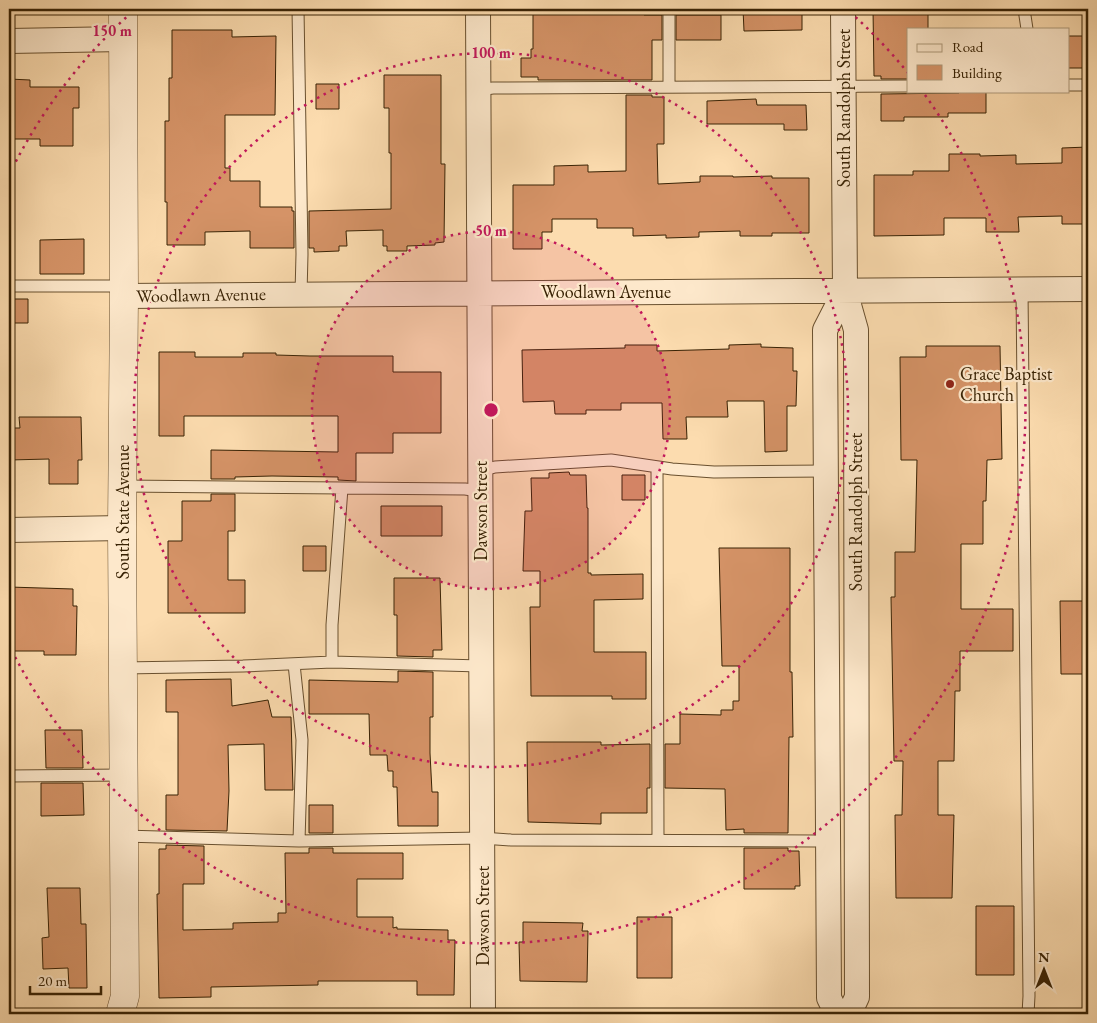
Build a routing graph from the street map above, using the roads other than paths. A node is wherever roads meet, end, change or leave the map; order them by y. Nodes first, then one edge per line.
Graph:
1 (123, 9) edge
2 (298, 9) edge
3 (478, 9) edge
4 (669, 9) edge
5 (843, 9) edge
6 (1024, 9) edge
7 (1026, 28) edge
8 (123, 39) junction
9 (9, 41) edge
10 (1070, 85) edge
11 (1088, 85) edge
12 (844, 86) junction
13 (907, 86) edge
14 (669, 87) junction
15 (478, 90) junction
16 (9, 286) edge
17 (1088, 289) edge
18 (1022, 290) junction
19 (124, 291) junction
20 (845, 291) junction
21 (480, 292) junction
22 (301, 294) junction
23 (657, 466) junction
24 (826, 470) junction
25 (480, 481) junction
26 (122, 486) junction
27 (342, 488) junction
28 (122, 528) junction
29 (9, 530) edge
30 (332, 662) junction
31 (294, 664) junction
32 (481, 666) junction
33 (123, 668) junction
34 (124, 775) junction
35 (9, 776) edge
36 (124, 836) junction
37 (482, 838) junction
38 (658, 840) junction
39 (299, 841) junction
40 (815, 841) dead end
41 (120, 1014) edge
42 (483, 1014) edge
43 (837, 1014) edge
44 (850, 1014) edge
45 (1028, 1014) edge

1 - 8 street, South State Avenue
2 - 22 lane
3 - 15 street, Dawson Street
4 - 14 lane
5 - 12 street, South Randolph Street
6 - 7 lane
8 - 9 street
8 - 19 street, South State Avenue
10 - 11 lane
12 - 13 lane
12 - 14 lane
12 - 20 street, South Randolph Street
14 - 15 lane
15 - 21 street, Dawson Street
16 - 19 lane
17 - 18 street, Woodlawn Avenue
18 - 20 street, Woodlawn Avenue
18 - 45 lane
19 - 22 street, Woodlawn Avenue
19 - 26 street, South State Avenue
20 - 21 street, Woodlawn Avenue
20 - 24 street
20 - 44 street, South Randolph Street
21 - 22 street, Woodlawn Avenue
21 - 25 street, Dawson Street
23 - 24 lane
23 - 25 lane
23 - 38 lane
24 - 43 street
25 - 27 lane
25 - 32 street, Dawson Street
26 - 27 lane
26 - 28 street, South State Avenue
27 - 30 lane
28 - 29 street
28 - 33 street, South State Avenue
30 - 31 lane
30 - 32 lane
31 - 33 lane
31 - 39 lane
32 - 37 street, Dawson Street
33 - 34 street, South State Avenue
34 - 35 lane
34 - 36 street, South State Avenue
36 - 39 lane
36 - 41 street, South State Avenue
37 - 38 lane
37 - 39 lane
37 - 42 street, Dawson Street
38 - 40 lane

